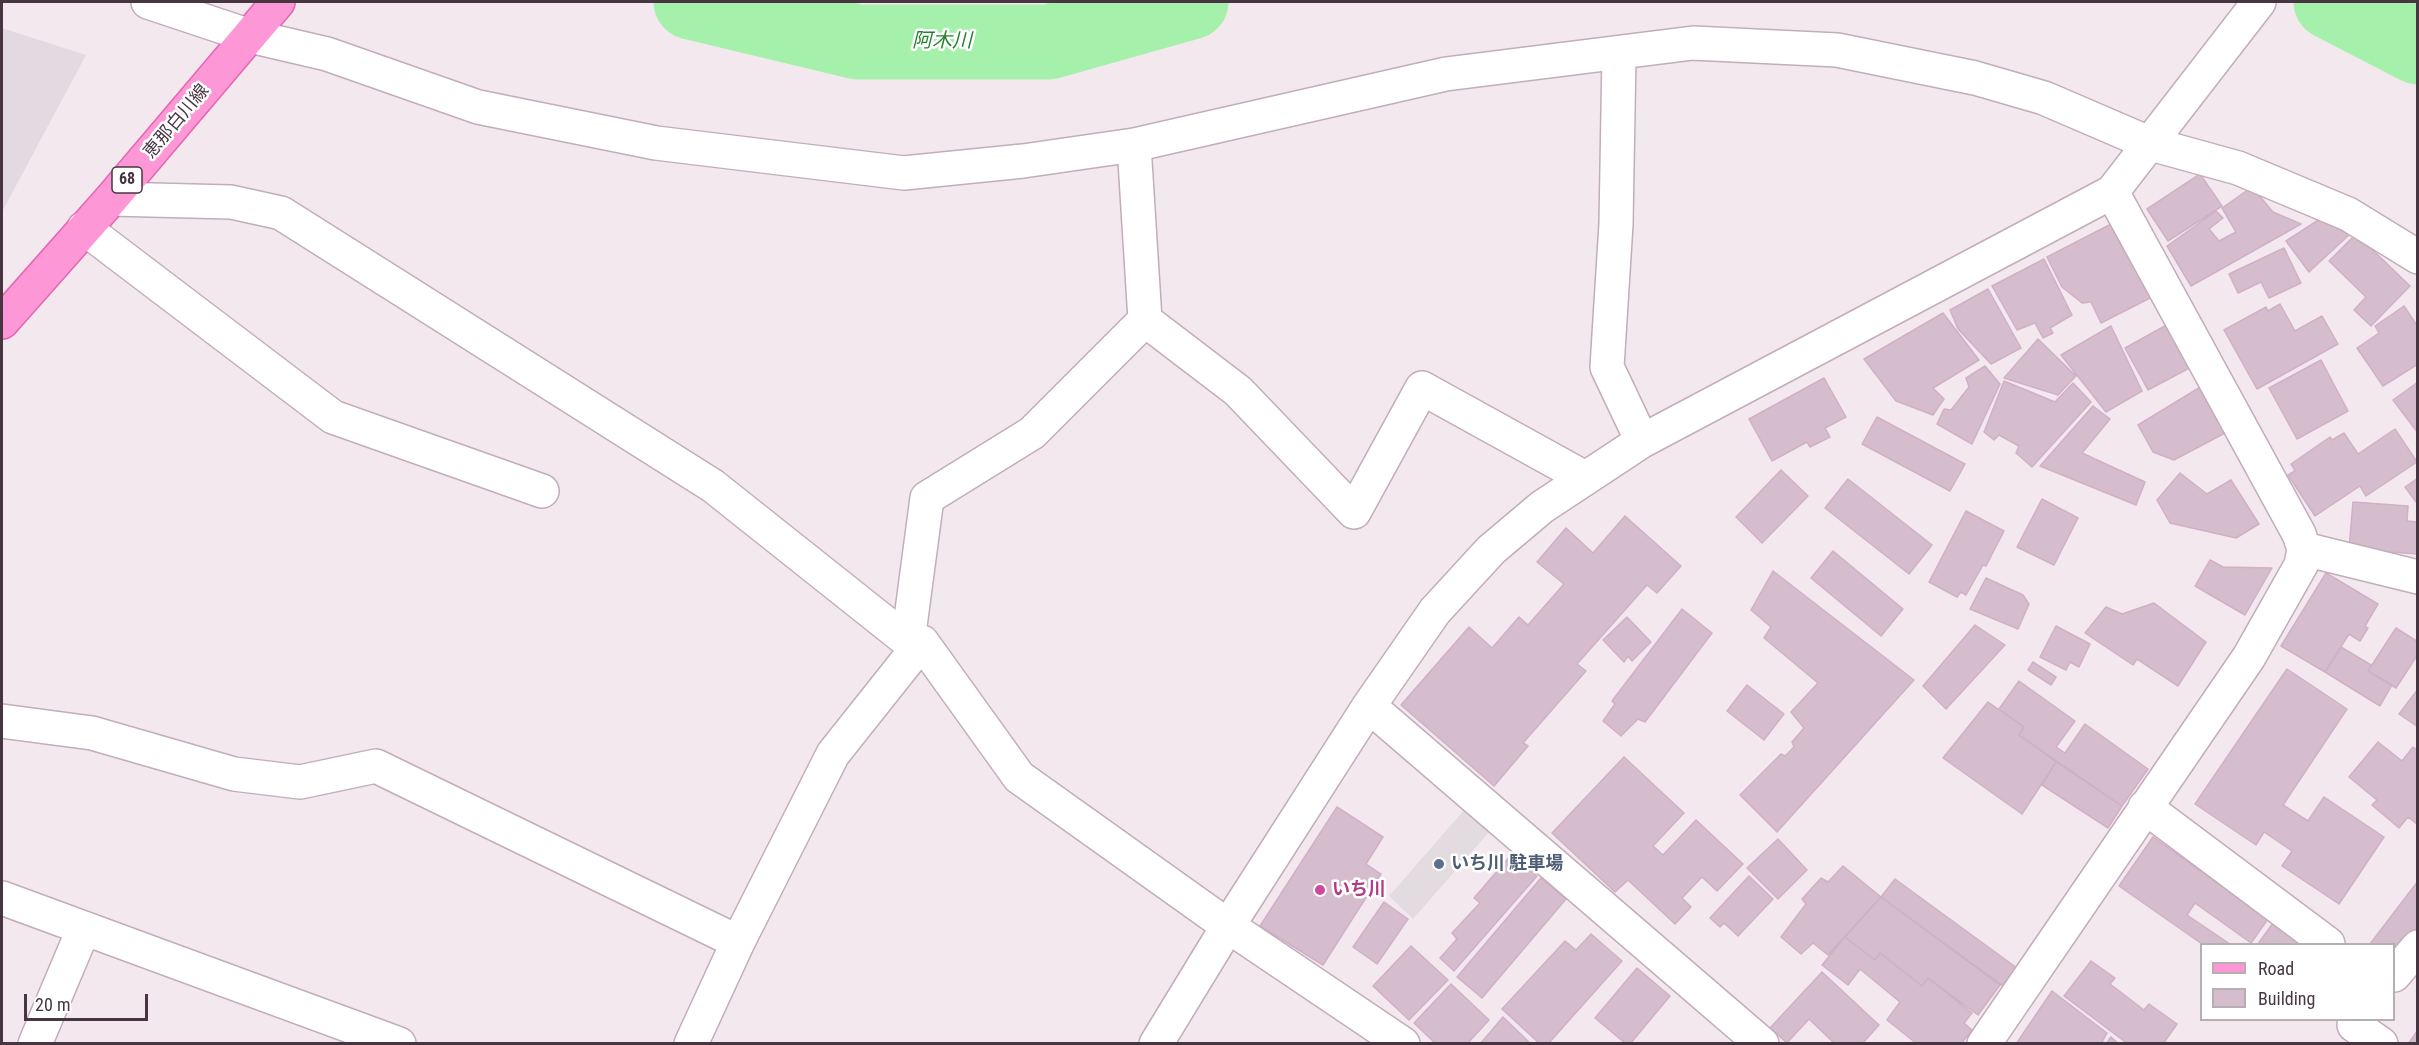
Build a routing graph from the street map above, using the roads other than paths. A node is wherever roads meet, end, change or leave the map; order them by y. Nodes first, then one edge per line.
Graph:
1 (148, 2) edge
2 (278, 2) edge
3 (2259, 2) edge
4 (250, 36) junction
5 (1619, 54) junction
6 (2151, 144) junction
7 (1134, 146) junction
8 (2112, 192) junction
9 (111, 200) junction
10 (84, 228) junction
11 (2418, 257) edge
12 (1145, 320) junction
13 (2, 322) edge
14 (1642, 441) junction
15 (1585, 478) junction
16 (542, 491) dead end
17 (2304, 549) junction
18 (2418, 577) edge
19 (915, 642) junction
20 (1369, 706) junction
21 (2, 721) edge
22 (2145, 807) junction
23 (2, 897) edge
24 (1228, 926) junction
25 (84, 928) junction
26 (738, 942) junction
27 (2325, 943) edge
28 (2418, 947) edge
29 (2395, 974) edge
30 (2350, 1029) edge
31 (36, 1044) edge
32 (399, 1044) edge
33 (690, 1044) edge
34 (1156, 1044) edge
35 (1403, 1044) edge
36 (1762, 1044) edge
37 (1984, 1044) edge
38 (2381, 1044) edge

1 - 4 street
2 - 4 main road, 恵那白川線 / 68
3 - 6 street
4 - 7 street
4 - 9 main road, 恵那白川線 / 68
5 - 6 street
5 - 7 street
5 - 14 street
6 - 8 street
6 - 11 street
7 - 12 street
8 - 14 street
8 - 17 street
9 - 10 main road, 恵那白川線 / 68
9 - 19 street
10 - 13 main road, 恵那白川線 / 68
10 - 16 street
12 - 15 street
12 - 19 street
14 - 15 street
15 - 20 street
17 - 18 street
17 - 22 street
19 - 24 street
19 - 26 street
20 - 24 street
20 - 36 street
21 - 26 street
22 - 27 street
22 - 37 street
23 - 25 street
24 - 34 street
24 - 35 street
25 - 31 street
25 - 32 street
26 - 33 street
28 - 29 street
30 - 38 street

